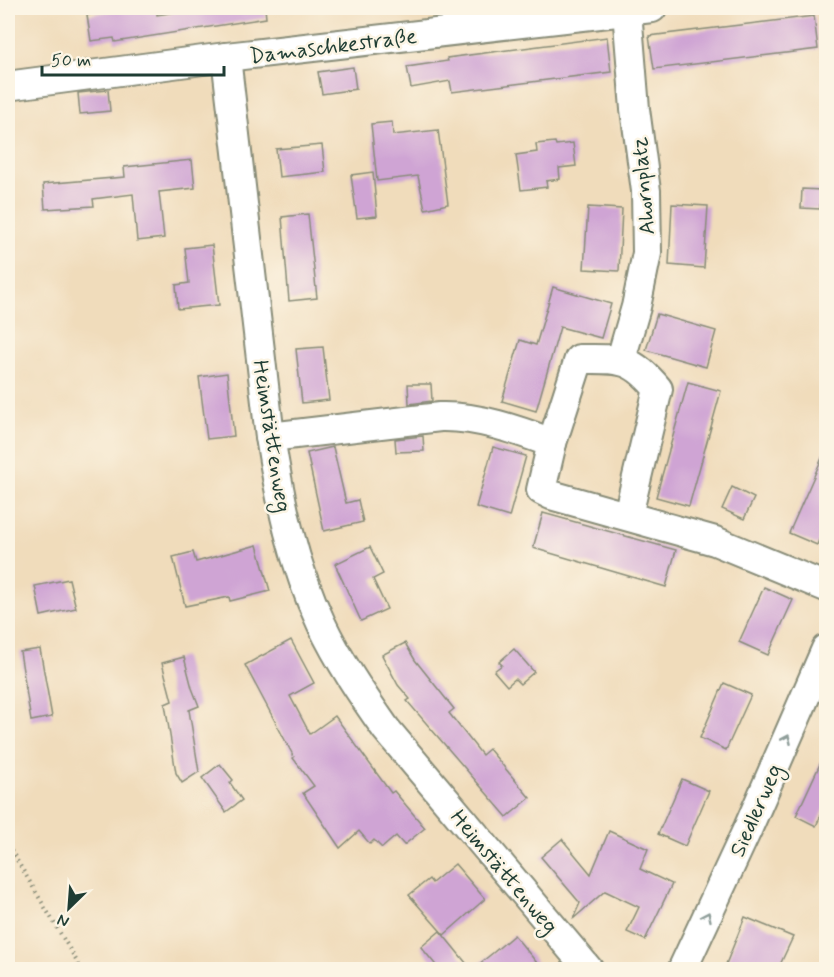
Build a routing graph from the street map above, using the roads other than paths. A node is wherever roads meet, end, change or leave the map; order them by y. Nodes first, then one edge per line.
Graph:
1 (640, 9) edge
2 (226, 57) junction
3 (14, 85) dead end
4 (621, 359) junction
5 (270, 437) junction
6 (552, 443) junction
7 (628, 515) junction
8 (826, 587) edge
9 (826, 649) edge
10 (589, 969) edge
11 (682, 969) edge

1 - 2 street, Damaschkestraße
1 - 4 street, Ahornplatz
2 - 3 street, Damaschkestraße
2 - 5 street, Heimstättenweg
4 - 6 street
4 - 7 street
5 - 6 street
5 - 10 street, Heimstättenweg
6 - 7 street
7 - 8 street
11 -> 9 street, Siedlerweg

